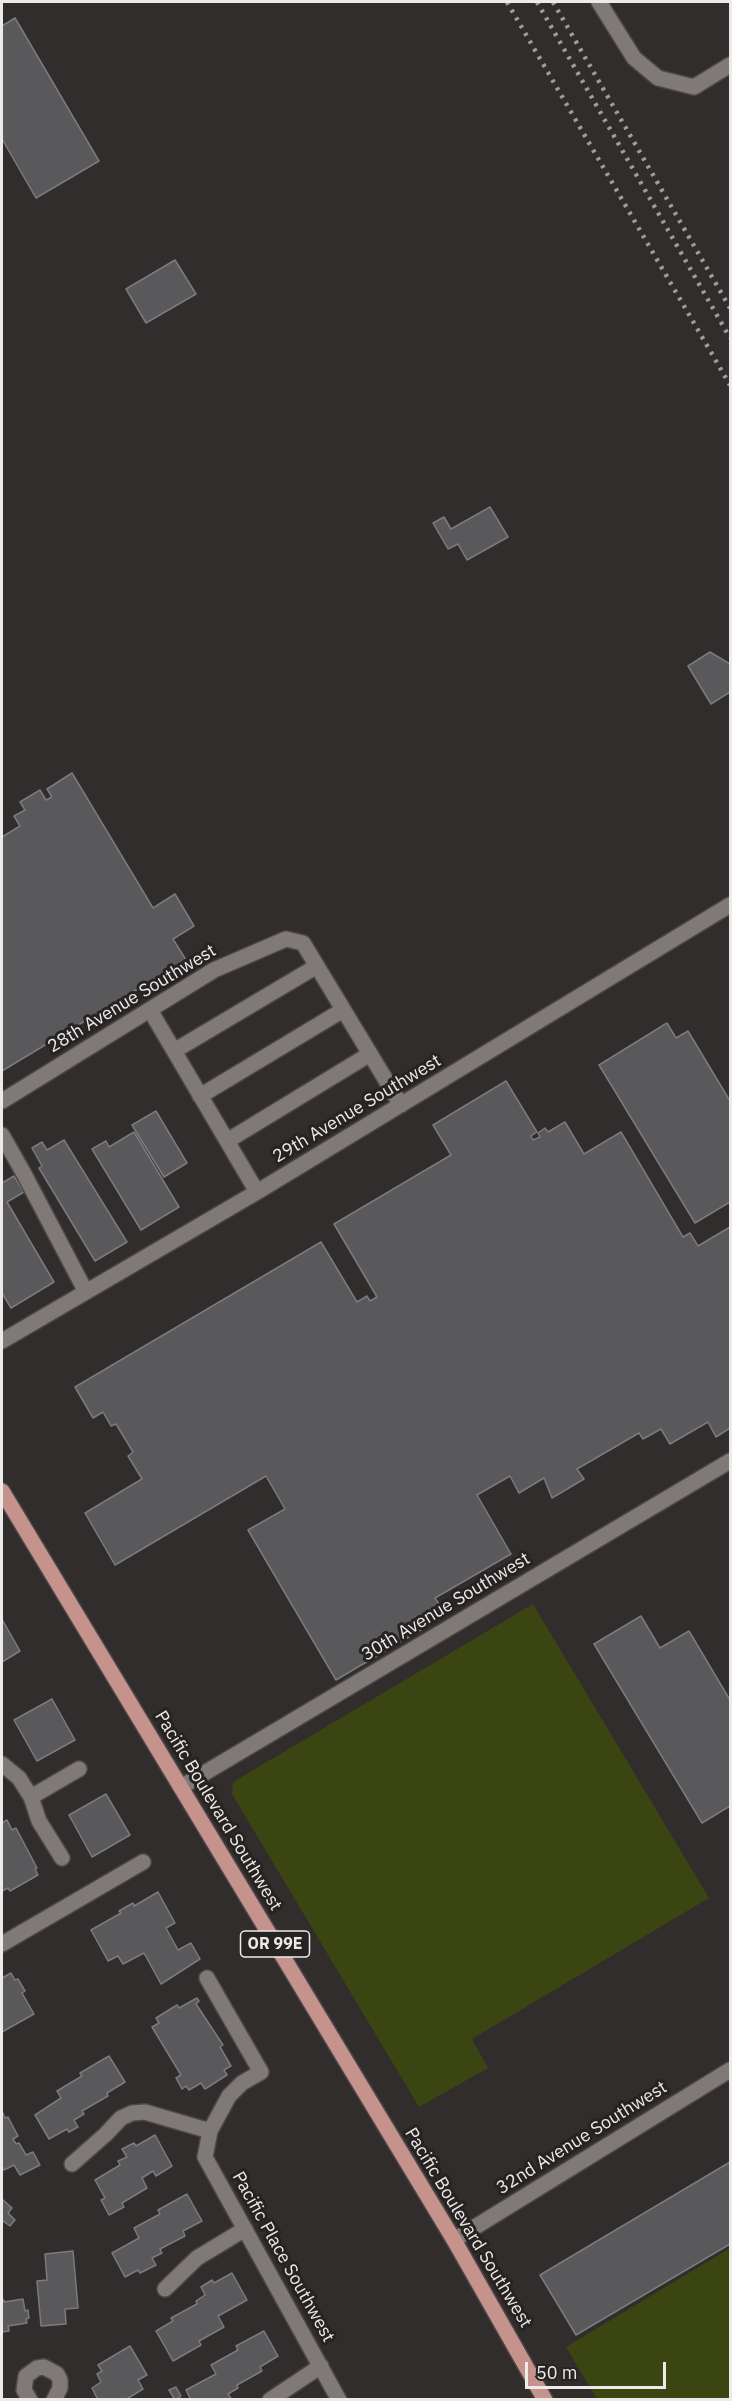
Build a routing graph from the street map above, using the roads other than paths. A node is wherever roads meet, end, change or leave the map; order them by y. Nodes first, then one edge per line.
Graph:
1 (599, 2) edge
2 (730, 65) edge
3 (730, 905) edge
4 (316, 966) junction
5 (150, 1010) junction
6 (343, 1010) junction
7 (174, 1051) junction
8 (370, 1054) junction
9 (200, 1096) junction
10 (2, 1101) edge
11 (401, 1105) junction
12 (2, 1135) edge
13 (226, 1141) junction
14 (257, 1192) junction
15 (86, 1292) junction
16 (2, 1324) edge
17 (18, 1332) junction
18 (2, 1341) edge
19 (730, 1461) edge
20 (2, 1491) edge
21 (2, 1764) edge
22 (79, 1769) dead end
23 (181, 1787) junction
24 (31, 1797) junction
25 (62, 1858) dead end
26 (143, 1862) dead end
27 (2, 1944) edge
28 (207, 1978) dead end
29 (730, 2070) edge
30 (210, 2131) junction
31 (72, 2164) dead end
32 (245, 2229) junction
33 (454, 2240) junction
34 (165, 2289) dead end
35 (321, 2366) junction
36 (30, 2400) edge
37 (54, 2400) edge
38 (270, 2400) edge
39 (339, 2400) edge
40 (545, 2400) edge

1 - 2 street
3 - 11 street, 29th Avenue Southwest
4 - 5 street, 28th Avenue Southwest
4 - 6 street
4 - 7 street
5 - 7 street
5 - 10 street, 28th Avenue Southwest
6 - 8 street
6 - 9 street
7 - 9 street
8 - 11 street
8 - 13 street
9 - 13 street
11 - 14 street, 29th Avenue Southwest
12 - 15 street
13 - 14 street
14 - 15 street, 29th Avenue Southwest
15 - 17 street, 29th Avenue Southwest
16 - 17 street
17 - 18 street, 29th Avenue Southwest
19 - 23 street, 30th Avenue Southwest
20 - 23 main road, Pacific Boulevard Southwest / OR 99E
21 - 24 street
22 - 24 street
23 - 33 main road, Pacific Boulevard Southwest / OR 99E
24 - 25 street
26 - 27 street
28 - 30 street
29 - 33 street, 32nd Avenue Southwest
30 - 31 street
30 - 32 street, Pacific Place Southwest
32 - 34 street
32 - 35 street, Pacific Place Southwest
33 - 40 main road, Pacific Boulevard Southwest / OR 99E
35 - 38 street
35 - 39 street, Pacific Place Southwest
36 - 37 street

